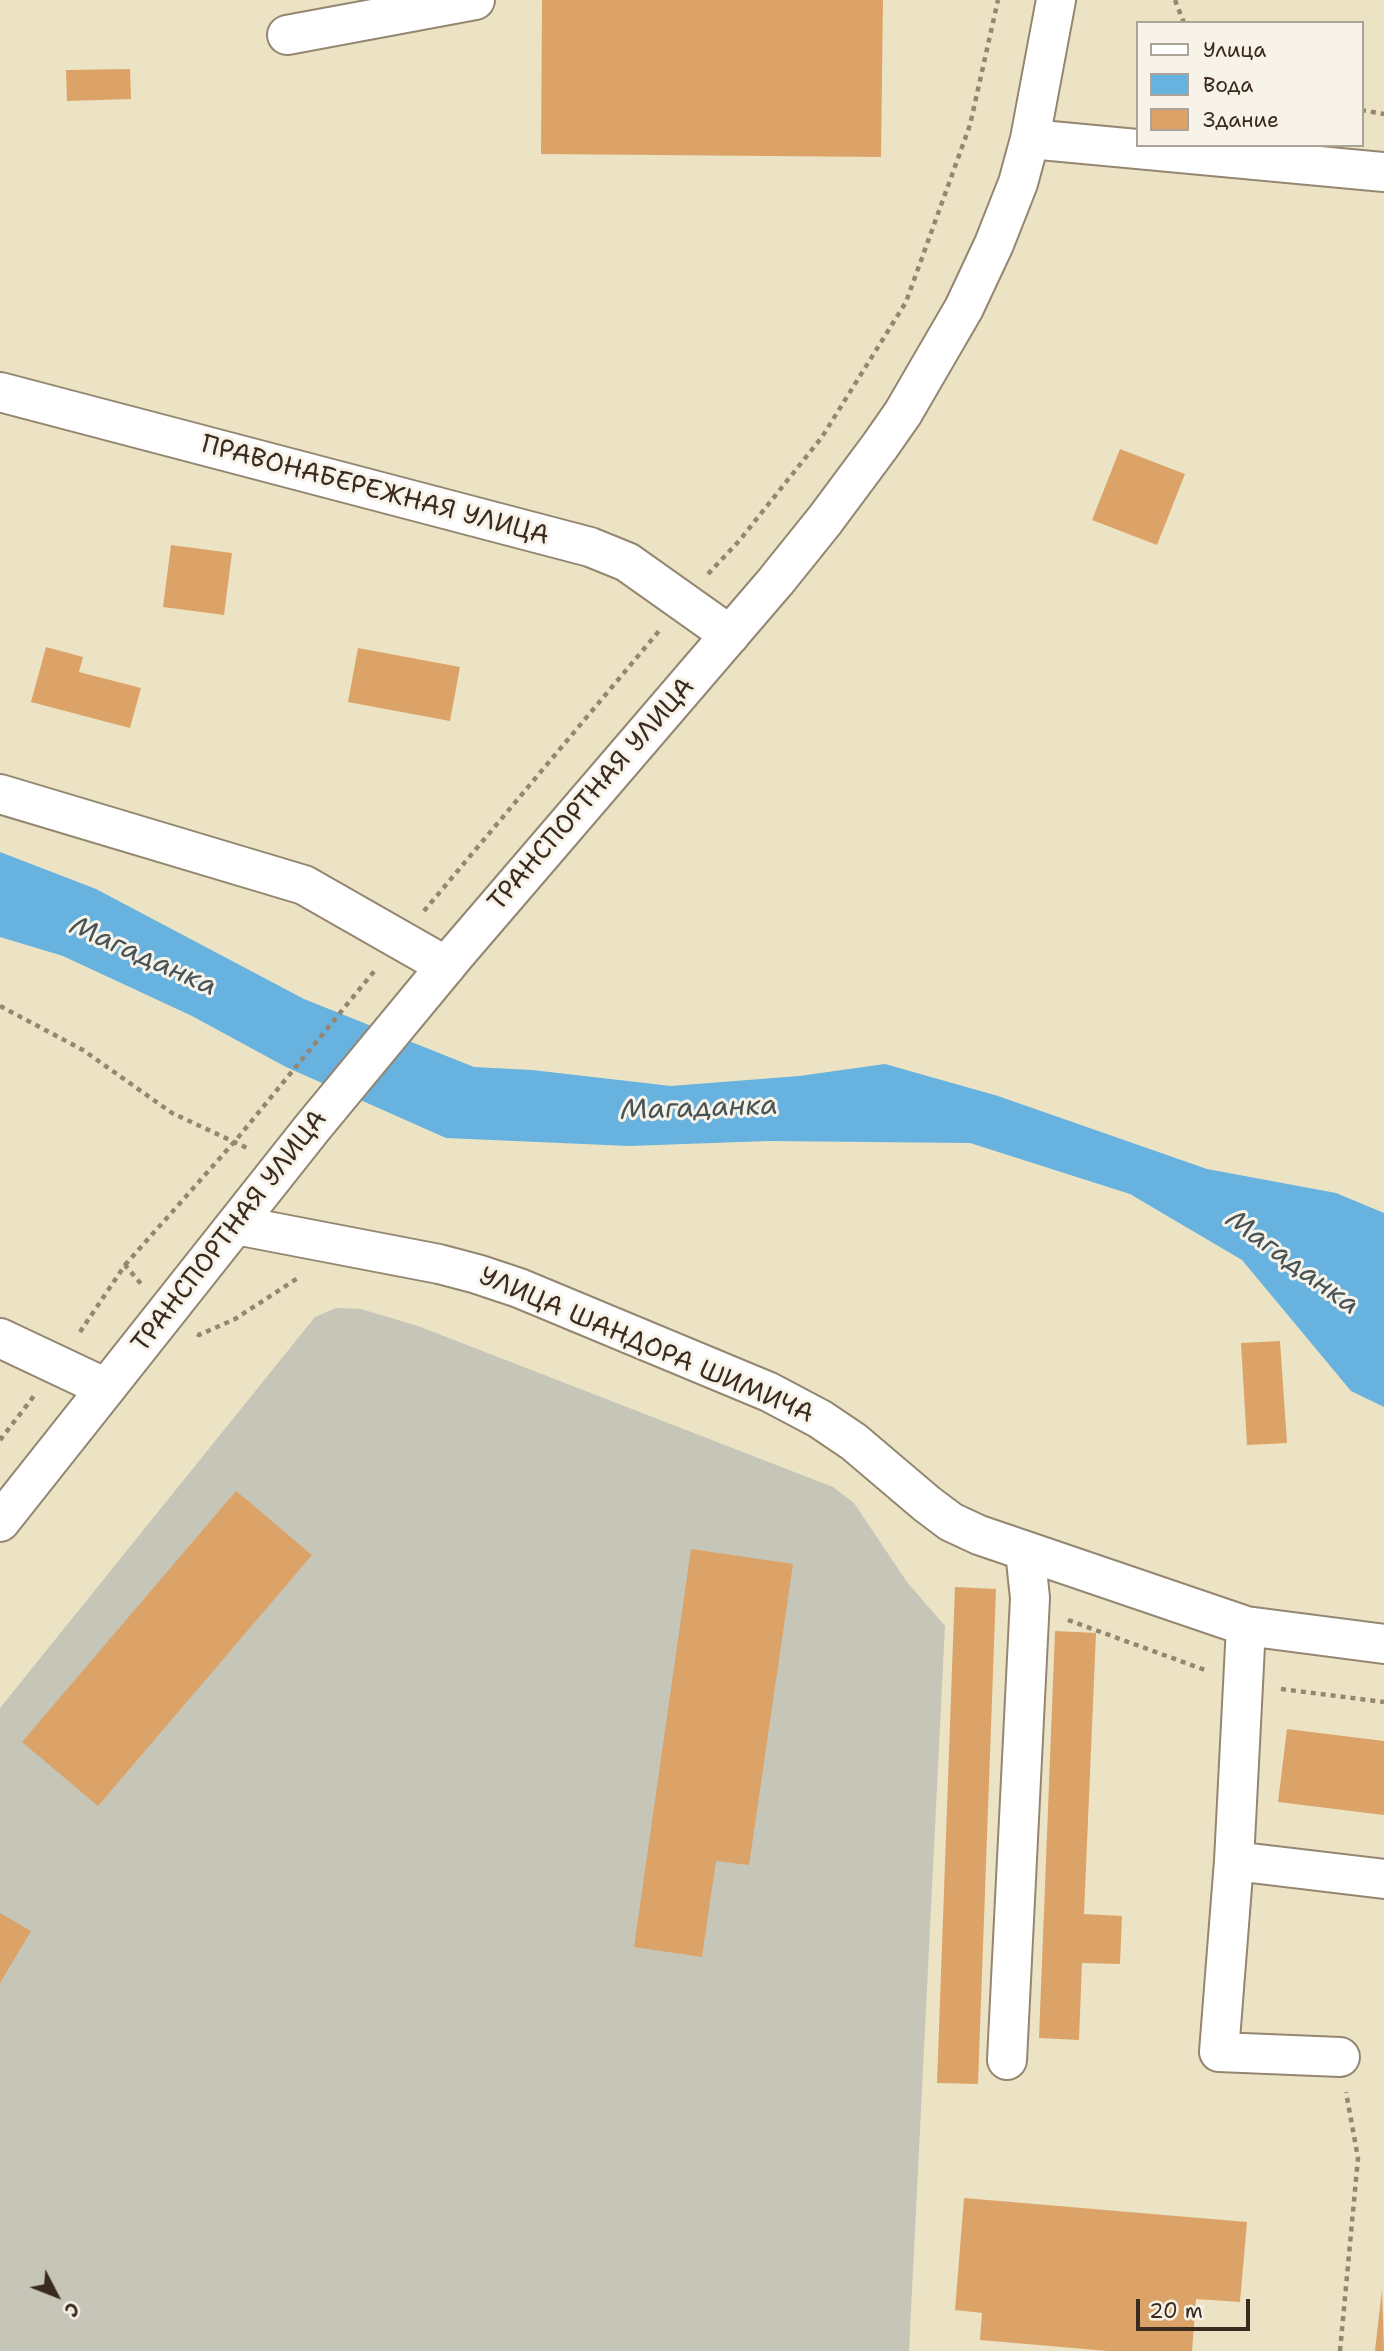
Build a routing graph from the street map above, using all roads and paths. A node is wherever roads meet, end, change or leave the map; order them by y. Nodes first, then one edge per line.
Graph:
1 (475, 0) edge
2 (998, 0) edge
3 (1056, 0) edge
4 (1175, 0) edge
5 (1183, 21) edge
6 (287, 35) dead end
7 (1363, 110) edge
8 (1384, 114) edge
9 (1030, 139) junction
10 (1384, 172) edge
11 (0, 392) edge
12 (684, 601) junction
13 (730, 635) junction
14 (0, 794) edge
15 (399, 941) junction
16 (446, 966) junction
17 (0, 1006) edge
18 (235, 1141) junction
19 (283, 1164) junction
20 (236, 1225) junction
21 (125, 1265) dead end
22 (0, 1338) edge
23 (106, 1388) junction
24 (0, 1522) edge
25 (1025, 1551) junction
26 (1246, 1626) junction
27 (1384, 1644) edge
28 (1234, 1861) junction
29 (1384, 1879) edge
30 (1340, 2056) joint
31 (1007, 2060) dead end
32 (1340, 2351) edge

1 - 6 street
2 - 12 path
3 - 9 street, ТРАНСПОРТНАЯ УЛИЦА
4 - 5 path
7 - 8 path
9 - 10 street
9 - 13 street, ТРАНСПОРТНАЯ УЛИЦА
11 - 12 street, ПРАВОНАБЕРЕЖНАЯ УЛИЦА
12 - 13 street, ПРАВОНАБЕРЕЖНАЯ УЛИЦА
12 - 15 path
13 - 16 street, ТРАНСПОРТНАЯ УЛИЦА
14 - 15 street
15 - 16 street
15 - 18 path
16 - 19 street, ТРАНСПОРТНАЯ УЛИЦА
17 - 18 path
18 - 19 path
18 - 21 path
19 - 20 street, ТРАНСПОРТНАЯ УЛИЦА
20 - 23 street, ТРАНСПОРТНАЯ УЛИЦА
20 - 25 street, УЛИЦА ШАНДОРА ШИМИЧА
22 - 23 street
23 - 24 street, ТРАНСПОРТНАЯ УЛИЦА
25 - 26 street, УЛИЦА ШАНДОРА ШИМИЧА
25 - 31 street
26 - 27 street, УЛИЦА ШАНДОРА ШИМИЧА
26 - 28 street
28 - 29 street
28 - 30 street
30 - 32 path

